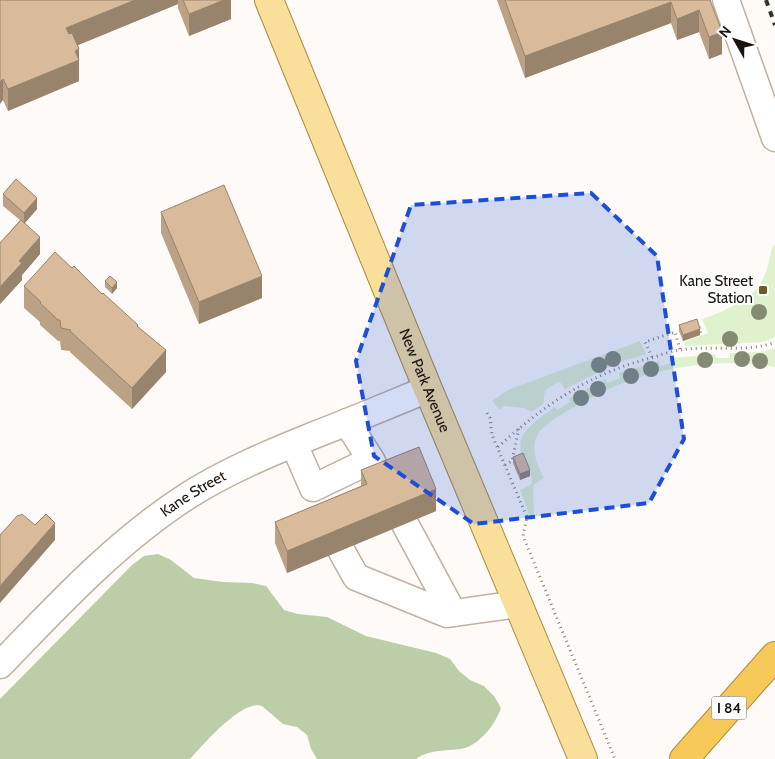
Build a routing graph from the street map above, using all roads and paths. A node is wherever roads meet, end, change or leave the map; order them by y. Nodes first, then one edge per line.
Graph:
1 (269, 0) edge
2 (726, 0) edge
3 (775, 138) edge
4 (698, 324) edge
5 (682, 329) edge
6 (675, 332) junction
7 (702, 334) edge
8 (775, 342) edge
9 (680, 350) junction
10 (652, 357) junction
11 (428, 389) junction
12 (487, 413) dead end
13 (347, 422) junction
14 (519, 428) junction
15 (294, 444) junction
16 (498, 447) junction
17 (371, 460) junction
18 (505, 464) junction
19 (383, 483) edge
20 (313, 488) junction
21 (325, 513) edge
22 (405, 524) dead end
23 (341, 550) dead end
24 (518, 604) junction
25 (453, 613) junction
26 (775, 656) edge
27 (0, 664) edge
28 (582, 759) edge
29 (615, 759) edge
30 (684, 759) edge

1 - 11 main road, New Park Avenue
2 - 3 street
4 - 7 path
5 - 6 path
6 - 9 path
6 - 10 path
8 - 9 path
9 - 10 path
10 - 14 path
11 - 13 street, Kane Street
11 - 24 main road, New Park Avenue
12 - 16 path
13 - 15 street, Kane Street
13 - 17 street
14 - 16 path
14 - 18 path
15 - 20 street
15 - 27 street, Kane Street
16 - 18 path
17 - 19 street
17 - 20 street
18 - 29 path
20 - 21 street
22 - 25 street
23 - 25 street
24 - 25 street
24 - 28 main road, New Park Avenue
26 - 30 highway, I 84

